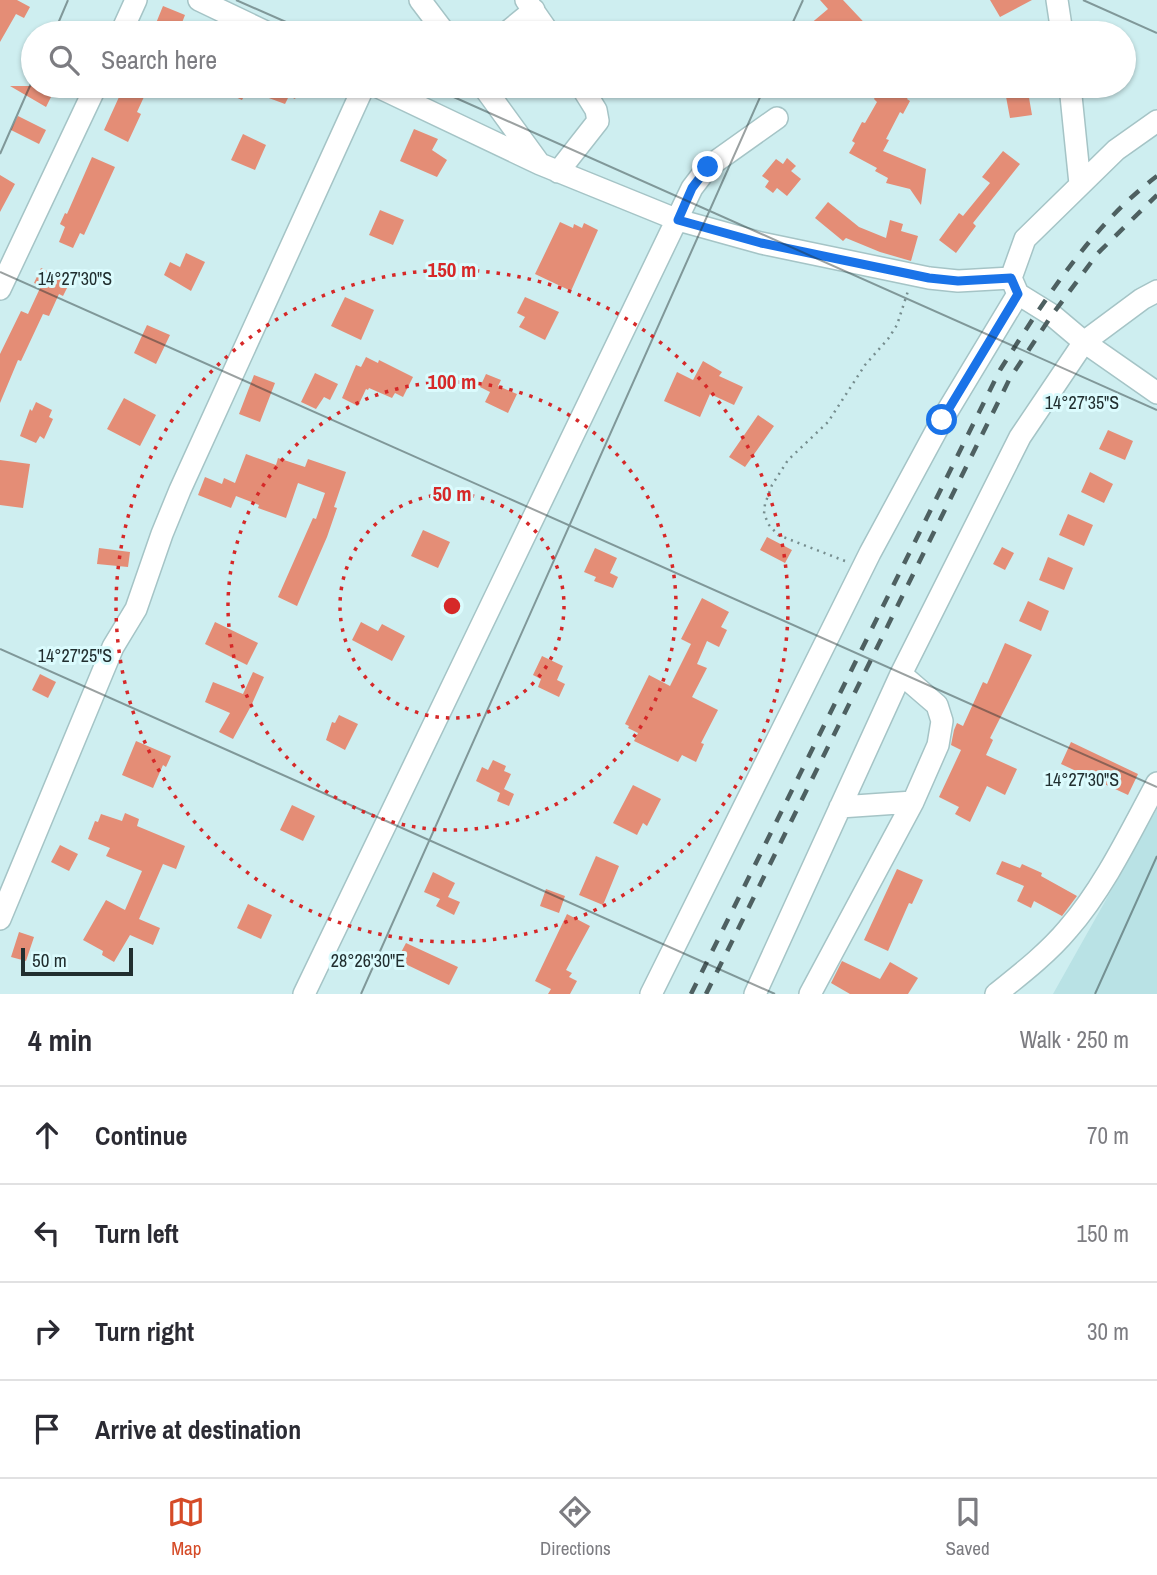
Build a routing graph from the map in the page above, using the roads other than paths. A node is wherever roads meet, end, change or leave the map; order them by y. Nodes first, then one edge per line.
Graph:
1 (136, 0) edge
2 (199, 0) edge
3 (420, 0) edge
4 (1057, 0) edge
5 (530, 5) edge
6 (126, 21) edge
7 (243, 21) edge
8 (435, 21) edge
9 (516, 21) edge
10 (541, 21) edge
11 (1060, 21) edge
12 (90, 98) edge
13 (358, 98) edge
14 (401, 98) edge
15 (493, 98) edge
16 (588, 98) edge
17 (1071, 98) edge
18 (777, 118) dead end
19 (1157, 121) edge
20 (549, 168) junction
21 (1080, 184) junction
22 (678, 220) junction
23 (1014, 286) junction
24 (0, 289) edge
25 (1157, 291) edge
26 (1084, 342) junction
27 (1157, 393) edge
28 (901, 674) junction
29 (1156, 787) edge
30 (913, 802) junction
31 (840, 807) junction
32 (0, 919) edge
33 (303, 994) edge
34 (651, 994) edge
35 (755, 994) edge
36 (810, 994) edge
37 (996, 994) edge

1 - 6 street
2 - 7 street
3 - 8 street
4 - 11 street
5 - 9 street
5 - 10 street
12 - 24 street
13 - 32 street
14 - 20 street
15 - 20 street
16 - 20 street
17 - 21 street
18 - 22 street
19 - 21 street
20 - 22 street
21 - 23 street
22 - 23 street
22 - 33 street
23 - 26 street
23 - 34 street
25 - 26 street
26 - 27 street
26 - 28 street
28 - 30 street
28 - 31 street
29 - 37 street
30 - 31 street
30 - 36 street
31 - 35 street

